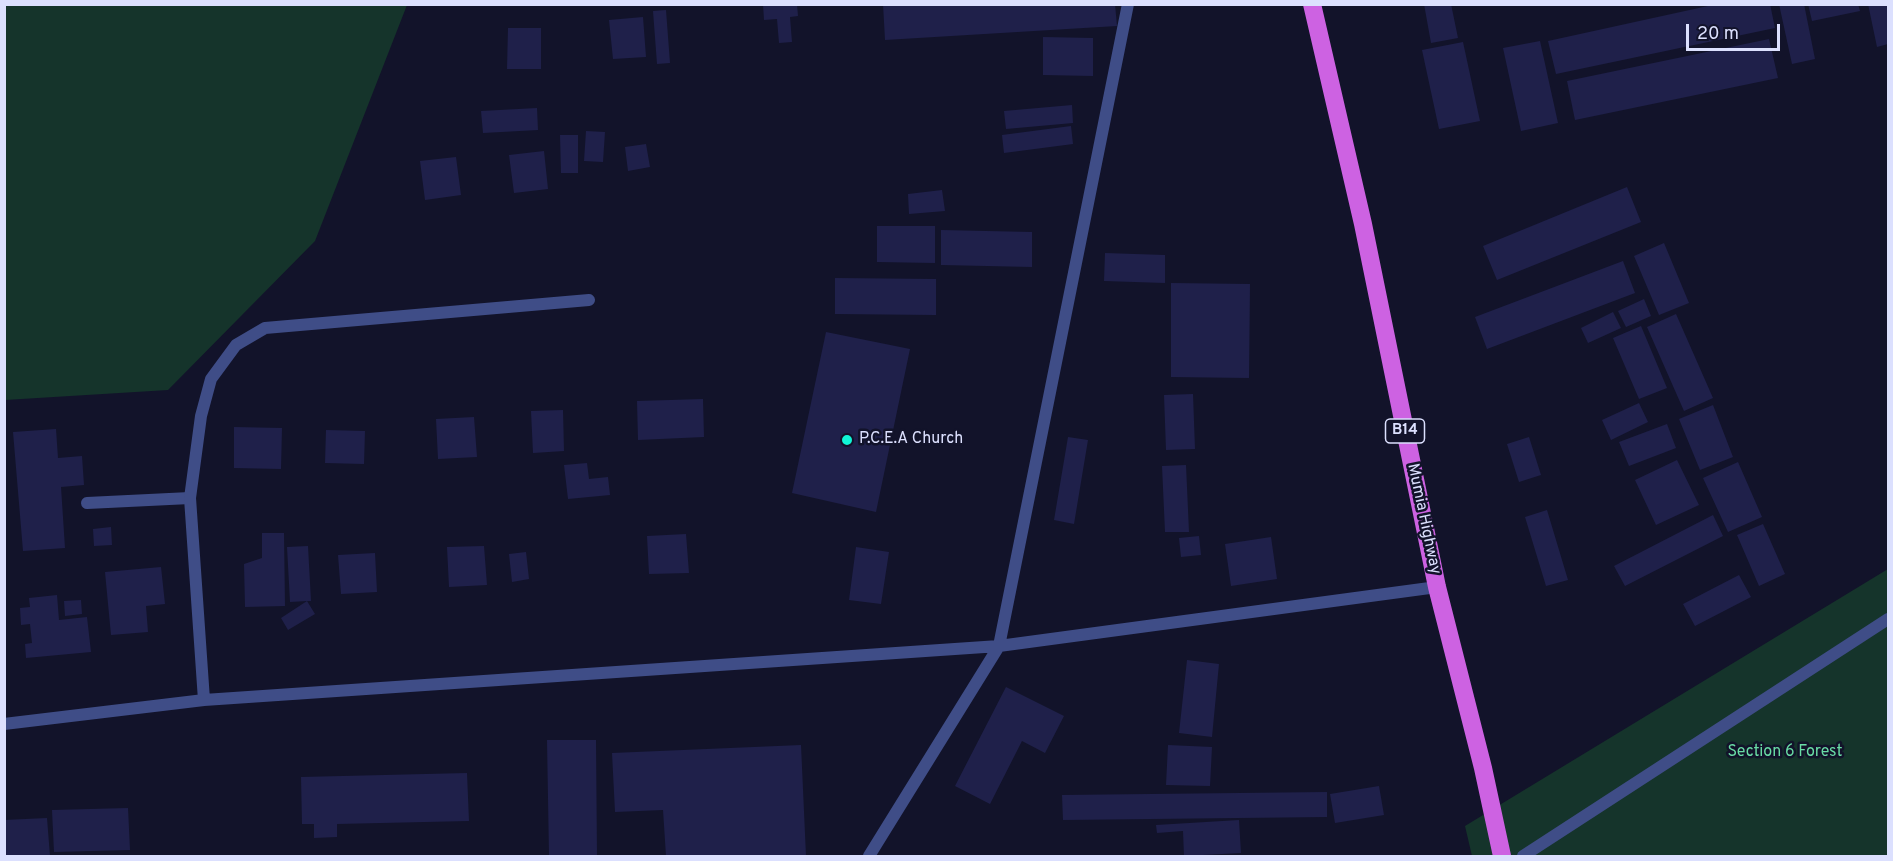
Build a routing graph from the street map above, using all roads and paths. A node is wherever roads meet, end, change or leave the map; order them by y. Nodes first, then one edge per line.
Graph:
1 (1128, 4) edge
2 (1312, 4) edge
3 (589, 300) dead end
4 (190, 498) junction
5 (87, 503) dead end
6 (1437, 587) junction
7 (1888, 619) edge
8 (999, 646) junction
9 (204, 700) junction
10 (4, 724) edge
11 (869, 856) edge
12 (1502, 856) edge
13 (1523, 856) edge

1 - 8 street
2 - 6 highway, Mumia Highway / B14
3 - 4 street
4 - 5 street
4 - 9 street
6 - 8 street
6 - 12 highway, Mumia Highway / B14
7 - 13 street
8 - 9 street
8 - 11 street
9 - 10 street

